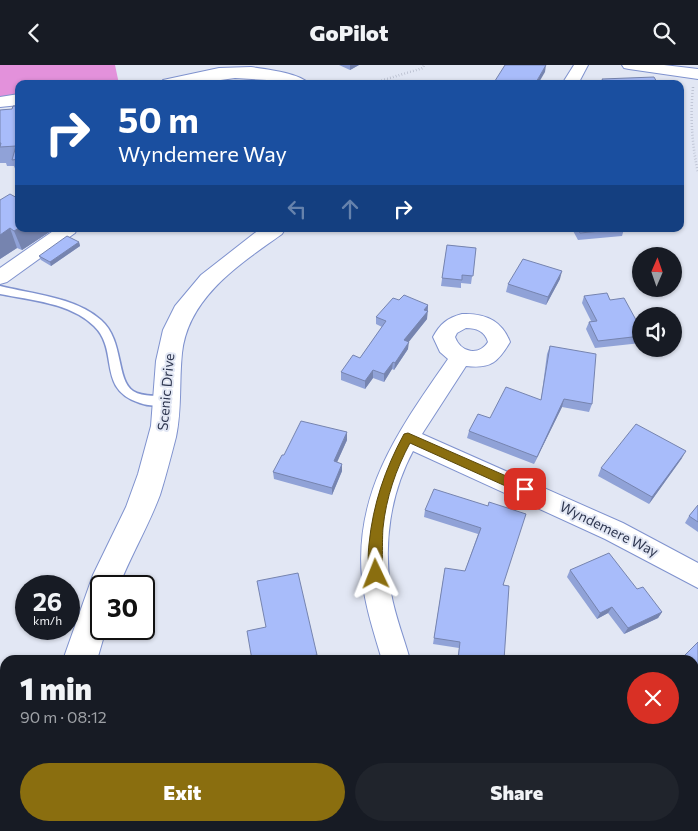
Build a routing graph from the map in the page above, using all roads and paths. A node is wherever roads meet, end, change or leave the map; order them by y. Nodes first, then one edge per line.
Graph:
1 (424, 65) edge
2 (581, 65) edge
3 (629, 65) edge
4 (694, 78) edge
5 (185, 80) edge
6 (293, 80) edge
7 (384, 80) edge
8 (572, 80) edge
9 (15, 100) edge
10 (0, 102) edge
11 (698, 173) edge
12 (64, 232) edge
13 (270, 232) edge
14 (0, 277) edge
15 (0, 290) edge
16 (461, 357) dead end
17 (166, 401) junction
18 (408, 437) junction
19 (109, 575) edge
20 (698, 576) edge
21 (90, 629) edge
22 (82, 655) edge
23 (395, 655) edge

1 - 7 path
2 - 8 street
3 - 4 street
4 - 11 path
5 - 6 street
9 - 10 street
12 - 14 street
13 - 17 street, Scenic Drive
15 - 17 lane
16 - 18 street
17 - 19 street, Scenic Drive
18 - 20 street, Wyndemere Way
18 - 23 street
21 - 22 street

